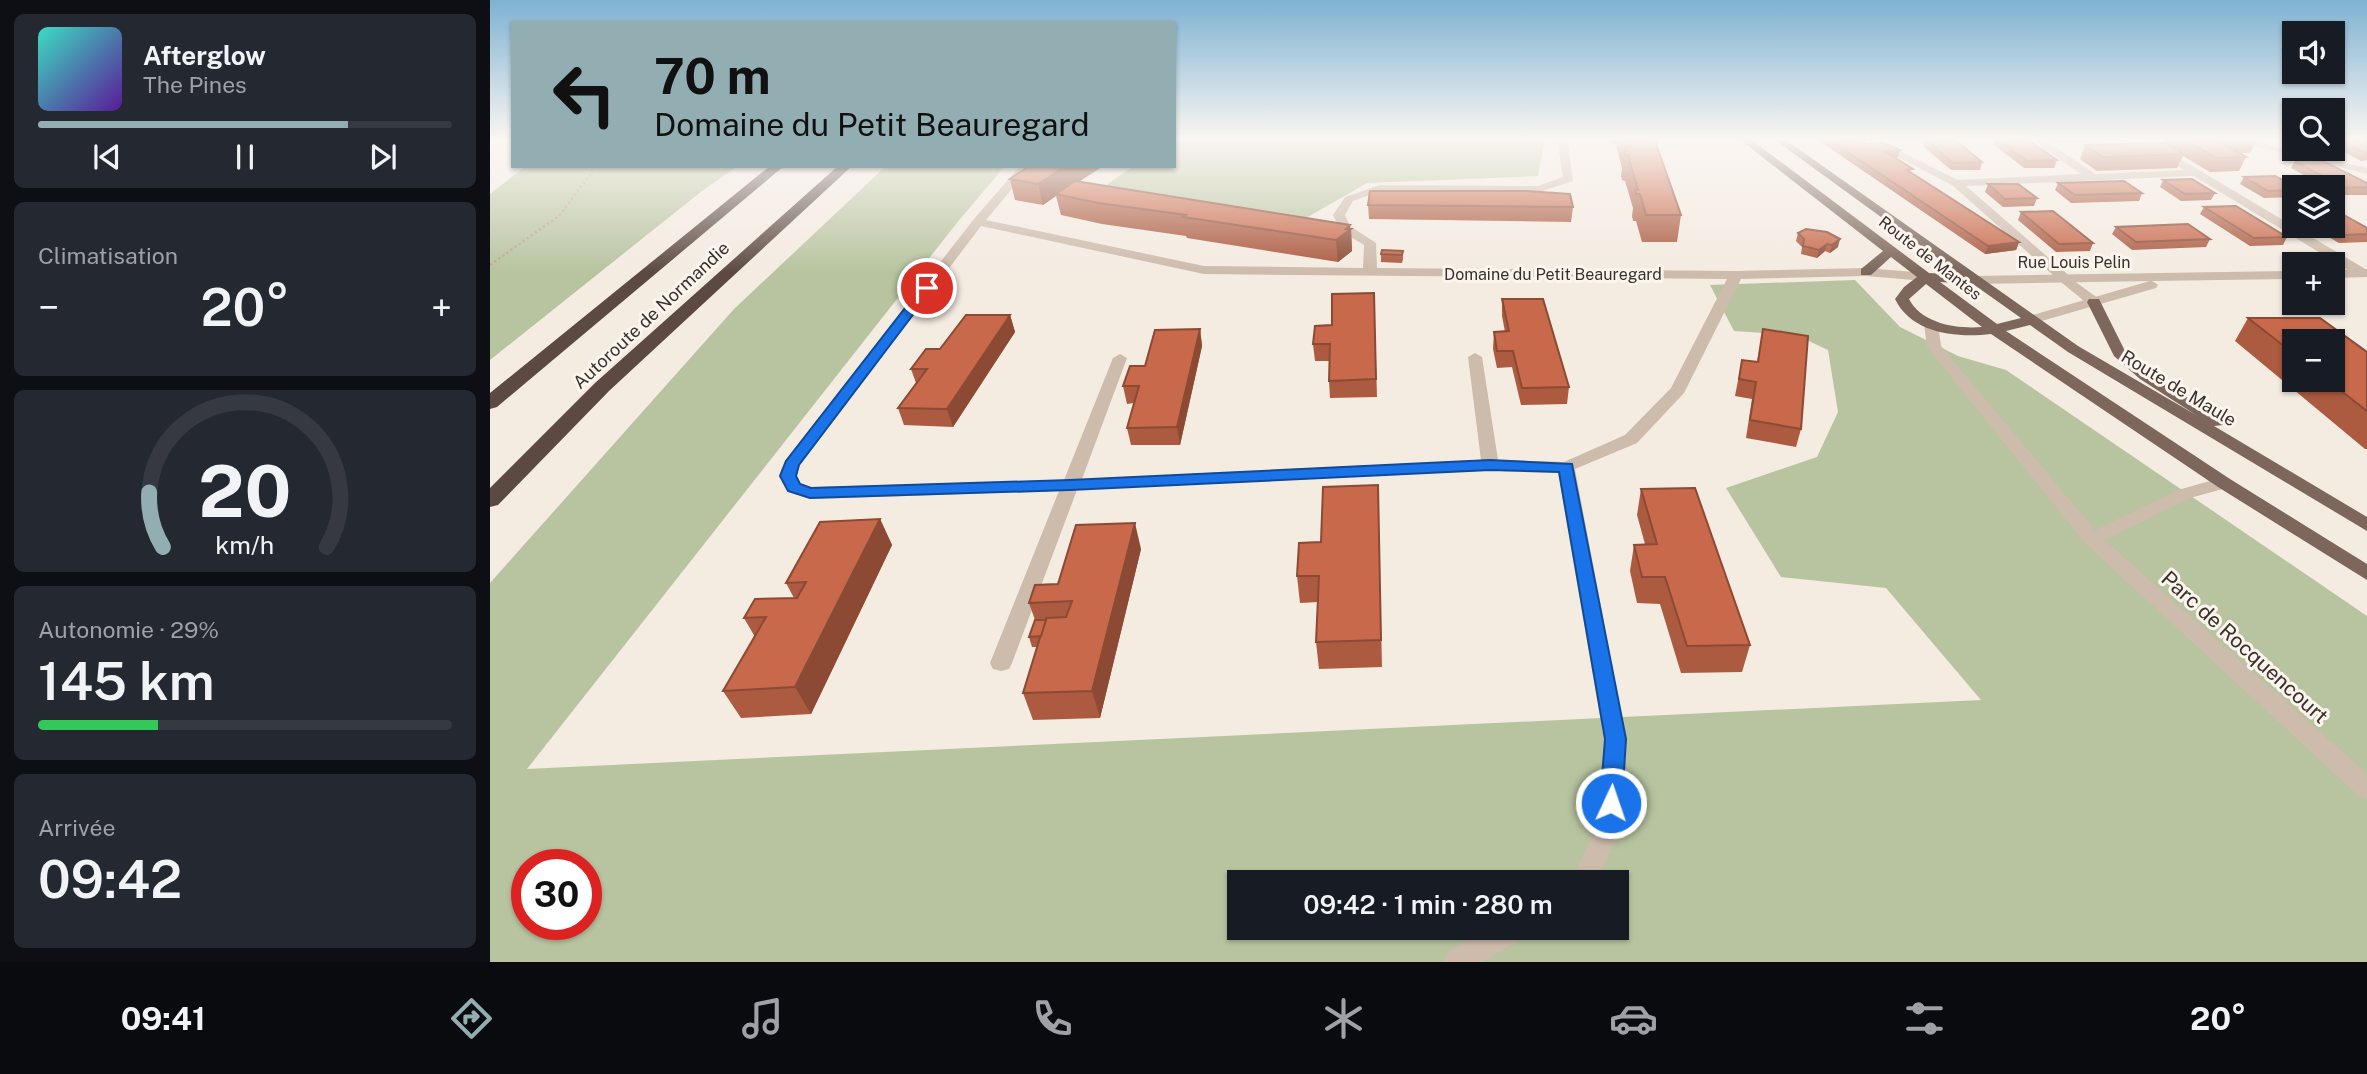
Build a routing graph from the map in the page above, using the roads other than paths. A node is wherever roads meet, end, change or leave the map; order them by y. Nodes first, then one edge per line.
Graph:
1 (757, 183) edge
2 (827, 183) edge
3 (1012, 183) edge
4 (1557, 183) edge
5 (1803, 183) edge
6 (1839, 183) edge
7 (1956, 183) edge
8 (2211, 183) edge
9 (978, 222) junction
10 (1891, 250) junction
11 (1370, 272) junction
12 (1866, 272) junction
13 (2365, 273) edge
14 (2345, 274) edge
15 (1735, 275) junction
16 (2282, 275) edge
17 (1926, 276) junction
18 (2067, 279) junction
19 (2175, 279) junction
20 (1974, 280) junction
21 (2094, 302) junction
22 (2031, 320) junction
23 (1931, 324) junction
24 (1995, 330) junction
25 (1475, 357) dead end
26 (1120, 358) dead end
27 (490, 403) edge
28 (2224, 440) junction
29 (1490, 465) junction
30 (1566, 467) junction
31 (2224, 483) junction
32 (1070, 485) junction
33 (490, 500) edge
34 (2367, 525) edge
35 (2092, 539) junction
36 (2367, 573) edge
37 (1001, 663) dead end
38 (2367, 789) edge
39 (1589, 870) edge
40 (1494, 940) edge
41 (1457, 962) edge

1 - 27 highway, Autoroute de Normandie
2 - 33 highway, Autoroute de Normandie
3 - 9 street
4 - 11 street
5 - 10 main road, Route de Mantes
6 - 20 main road, Route de Mantes
7 - 18 street
8 - 13 street
9 - 11 street, Domaine du Petit Beauregard
9 - 32 street
10 - 12 main road
10 - 17 main road, Route de Mantes
11 - 15 street, Domaine du Petit Beauregard
12 - 15 street, Domaine du Petit Beauregard
12 - 17 street, Domaine du Petit Beauregard
13 - 14 street
15 - 30 street
16 - 19 street, Rue Louis Pelin
17 - 20 main road
17 - 23 main road
17 - 24 main road, Route de Mantes
18 - 19 street, Rue Louis Pelin
18 - 20 street, Rue Louis Pelin
18 - 21 street
19 - 21 street, Rue Louis Pelin
20 - 22 main road, Route de Maule
21 - 22 street, Rue Louis Pelin
21 - 28 main road
22 - 24 main road
22 - 28 main road, Route de Maule
23 - 24 main road
23 - 35 street, Parc de Rocquencourt
24 - 31 main road
25 - 29 street
26 - 32 street
28 - 34 main road, Route de Maule
29 - 30 street
29 - 32 street
30 - 39 street
31 - 35 street
31 - 36 main road
32 - 37 street
35 - 38 street, Parc de Rocquencourt
40 - 41 street

